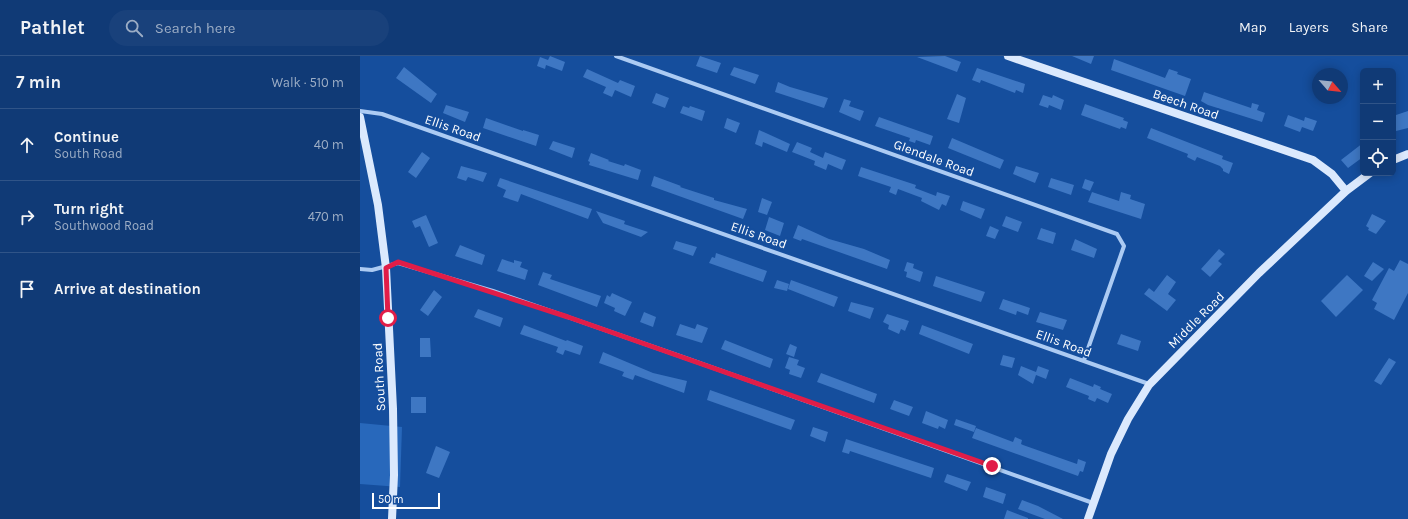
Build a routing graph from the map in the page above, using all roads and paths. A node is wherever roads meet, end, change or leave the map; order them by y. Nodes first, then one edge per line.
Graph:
1 (616, 56) edge
2 (1008, 56) edge
3 (360, 111) edge
4 (360, 117) edge
5 (1408, 154) edge
6 (1396, 159) edge
7 (1366, 176) edge
8 (1346, 191) junction
9 (386, 268) junction
10 (360, 269) edge
11 (1084, 360) junction
12 (1149, 384) junction
13 (1093, 502) junction
14 (392, 519) edge
15 (1088, 519) edge

1 - 11 street, Glendale Road
2 - 8 street, Beech Road
3 - 11 street, Ellis Road
4 - 9 street, South Road
5 - 6 street
7 - 8 street, Middle Road
8 - 12 street, Middle Road
9 - 10 street
9 - 13 street
9 - 14 street, South Road
11 - 12 street, Ellis Road
12 - 13 street, Middle Road
13 - 15 street, Middle Road

